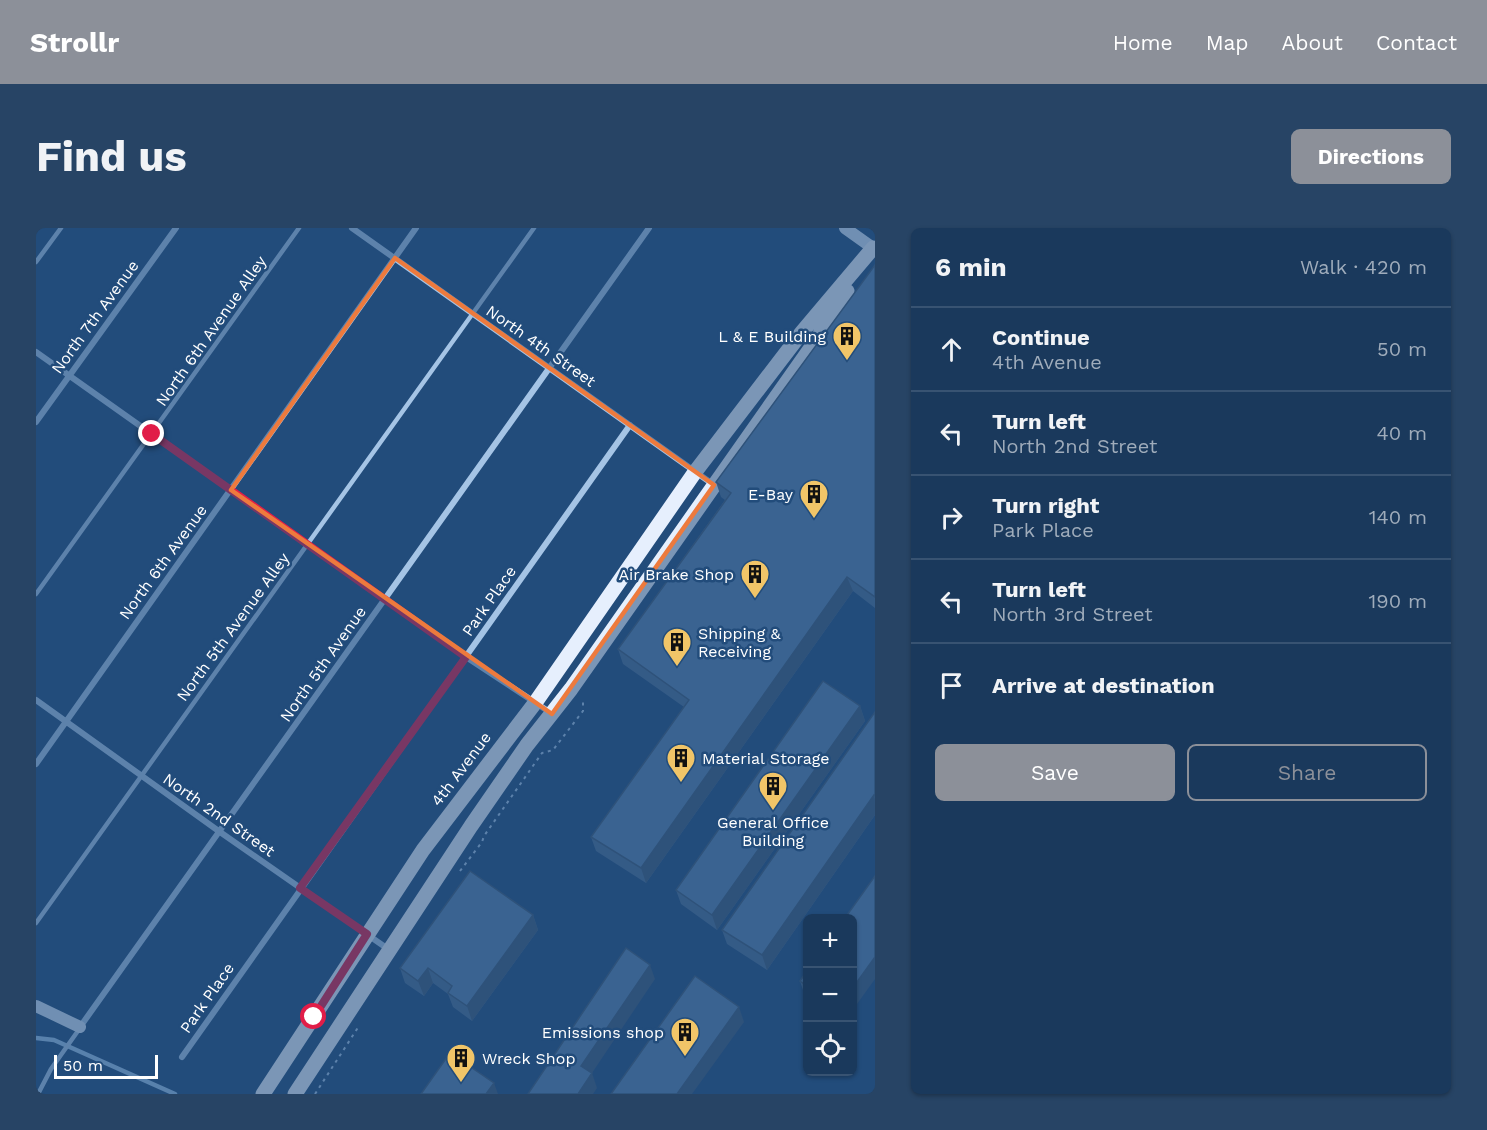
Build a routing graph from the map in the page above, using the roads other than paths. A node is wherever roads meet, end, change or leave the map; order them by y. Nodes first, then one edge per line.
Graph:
1 (61, 228) edge
2 (176, 228) edge
3 (299, 228) edge
4 (352, 228) edge
5 (416, 228) edge
6 (534, 228) edge
7 (649, 228) edge
8 (844, 228) edge
9 (874, 247) edge
10 (394, 258) junction
11 (36, 262) edge
12 (473, 314) junction
13 (36, 352) edge
14 (549, 368) junction
15 (69, 375) junction
16 (36, 422) edge
17 (630, 425) junction
18 (152, 434) junction
19 (695, 472) junction
20 (714, 485) junction
21 (231, 490) junction
22 (308, 545) junction
23 (36, 594) edge
24 (386, 599) junction
25 (466, 657) junction
26 (36, 700) edge
27 (535, 703) junction
28 (552, 714) junction
29 (66, 722) junction
30 (36, 764) edge
31 (141, 776) junction
32 (220, 832) junction
33 (300, 888) junction
34 (36, 923) edge
35 (367, 934) junction
36 (389, 949) junction
37 (36, 1006) edge
38 (78, 1032) junction
39 (182, 1057) dead end
40 (38, 1094) edge
41 (263, 1094) edge
42 (295, 1094) edge

1 - 11 lane
2 - 15 street, North 7th Avenue
3 - 18 lane, North 6th Avenue Alley
4 - 10 street, North 4th Street
5 - 10 street, North 6th Avenue
6 - 12 lane, North 5th Avenue Alley
7 - 14 street, North 5th Avenue
8 - 9 street
9 - 19 main road, 4th Avenue
9 - 20 main road
10 - 12 street, North 4th Street
10 - 21 street, North 6th Avenue
12 - 14 street, North 4th Street
12 - 22 lane, North 5th Avenue Alley
13 - 15 street
14 - 17 street, North 4th Street
14 - 24 street, North 5th Avenue
15 - 16 street, North 7th Avenue
15 - 18 street
17 - 19 street, North 4th Street
17 - 25 street, Park Place
18 - 21 street
18 - 23 lane, North 6th Avenue Alley
19 - 20 street, North 4th Street
19 - 27 main road, 4th Avenue
20 - 28 main road
21 - 22 street
21 - 29 street, North 6th Avenue
22 - 24 street
22 - 31 lane, North 5th Avenue Alley
24 - 25 street
24 - 32 street, North 5th Avenue
25 - 27 street
25 - 33 street, Park Place
26 - 29 street, North 2nd Street
27 - 28 street
27 - 35 main road, 4th Avenue
28 - 36 main road
29 - 30 street, North 6th Avenue
29 - 31 street, North 2nd Street
31 - 32 street, North 2nd Street
31 - 34 lane, North 5th Avenue Alley
32 - 33 street, North 2nd Street
32 - 38 street, North 5th Avenue
33 - 35 street, North 2nd Street
33 - 39 street, Park Place
35 - 36 street, North 2nd Street
35 - 41 main road, 4th Avenue
36 - 42 main road
37 - 38 street
38 - 40 lane

